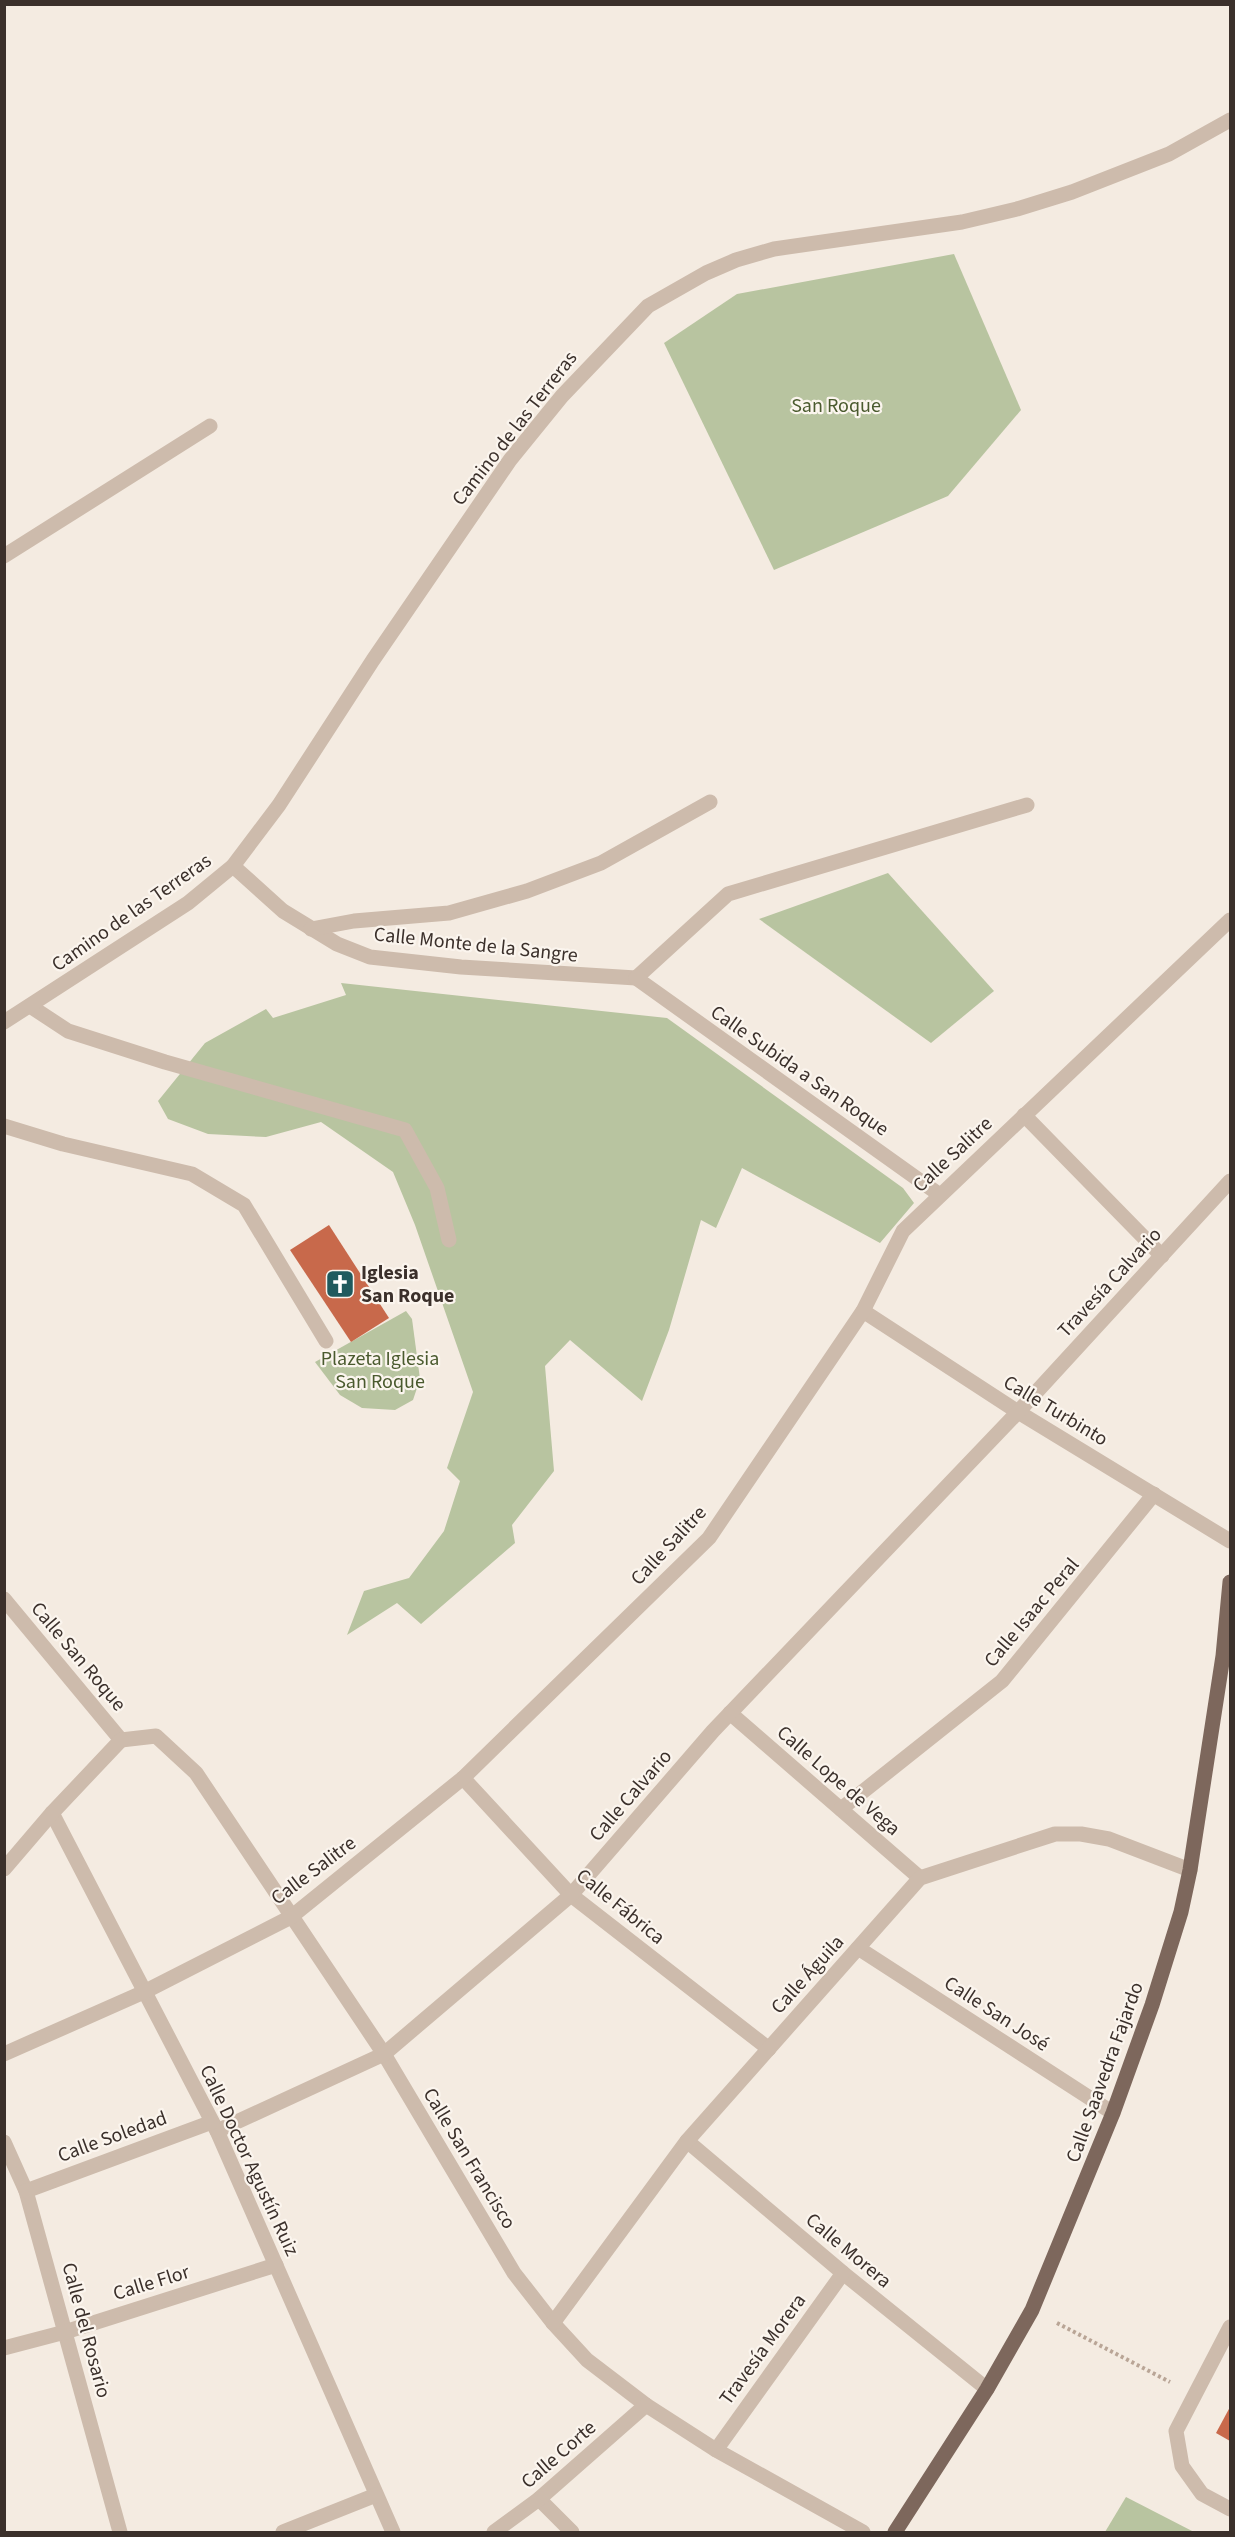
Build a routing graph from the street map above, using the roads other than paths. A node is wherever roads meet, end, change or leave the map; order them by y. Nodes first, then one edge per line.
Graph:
1 (1230, 120) edge
2 (210, 426) dead end
3 (4, 556) edge
4 (710, 802) dead end
5 (1027, 805) dead end
6 (233, 866) junction
7 (1230, 920) edge
8 (311, 929) junction
9 (636, 978) junction
10 (30, 1006) junction
11 (4, 1022) edge
12 (1024, 1115) junction
13 (4, 1126) edge
14 (1230, 1181) edge
15 (940, 1195) junction
16 (449, 1240) dead end
17 (1162, 1256) junction
18 (863, 1311) junction
19 (326, 1341) dead end
20 (1018, 1412) junction
21 (1154, 1494) junction
22 (1230, 1541) edge
23 (1230, 1582) edge
24 (4, 1599) edge
25 (730, 1713) junction
26 (121, 1740) junction
27 (463, 1778) junction
28 (841, 1809) junction
29 (52, 1813) junction
30 (4, 1869) edge
31 (1190, 1870) junction
32 (920, 1878) junction
33 (571, 1895) junction
34 (291, 1917) junction
35 (858, 1948) junction
36 (144, 1992) junction
37 (769, 2049) junction
38 (4, 2054) edge
39 (384, 2055) junction
40 (1113, 2113) junction
41 (215, 2126) junction
42 (687, 2141) junction
43 (4, 2142) edge
44 (26, 2191) junction
45 (276, 2265) junction
46 (843, 2273) junction
47 (553, 2323) junction
48 (1230, 2327) edge
49 (65, 2332) junction
50 (4, 2348) edge
51 (987, 2389) junction
52 (646, 2405) junction
53 (716, 2450) junction
54 (376, 2496) junction
55 (539, 2499) junction
56 (1230, 2509) edge
57 (120, 2532) edge
58 (283, 2532) edge
59 (393, 2532) edge
60 (494, 2532) edge
61 (572, 2532) edge
62 (863, 2532) edge
63 (895, 2532) edge

1 - 6 street, Camino de las Terreras
2 - 3 street
4 - 8 street
5 - 9 street
6 - 8 street, Calle Monte de la Sangre
6 - 10 street, Camino de las Terreras
7 - 12 street, Calle Salitre
8 - 9 street, Calle Monte de la Sangre
9 - 15 street, Calle Subida a San Roque
10 - 11 street, Camino de las Terreras
10 - 16 street
12 - 15 street, Calle Salitre
12 - 17 street
13 - 19 street
14 - 17 street, Travesía Calvario
15 - 18 street, Calle Salitre
17 - 20 street, Travesía Calvario
18 - 20 street, Calle Turbinto
18 - 27 street, Calle Salitre
20 - 21 street, Calle Turbinto
20 - 25 street, Calle Calvario
21 - 22 street, Calle Turbinto
21 - 28 street, Calle Isaac Peral
23 - 31 main road, Calle Saavedra Fajardo
24 - 26 street, Calle San Roque
25 - 28 street, Calle Lope de Vega
25 - 33 street, Calle Calvario
26 - 29 street
26 - 34 street, Calle San Francisco
27 - 33 street, Calle Fábrica
27 - 34 street, Calle Salitre
28 - 32 street, Calle Lope de Vega
29 - 30 street
29 - 36 street, Calle Doctor Agustín Ruiz
31 - 32 street
31 - 40 main road, Calle Saavedra Fajardo
32 - 35 street, Calle Águila
33 - 37 street, Calle Fábrica
33 - 39 street, Calle Calvario
34 - 36 street, Calle Salitre
34 - 39 street, Calle San Francisco
35 - 37 street, Calle Águila
35 - 40 street, Calle San José
36 - 38 street, Calle Salitre
36 - 41 street, Calle Doctor Agustín Ruiz
37 - 42 street, Calle Águila
39 - 41 street, Calle Calvario
39 - 47 street, Calle San Francisco
40 - 51 main road, Calle Saavedra Fajardo
41 - 44 street, Calle Soledad
41 - 45 street, Calle Doctor Agustín Ruiz
42 - 46 street, Calle Morera
42 - 47 street, Calle Águila
43 - 44 street, Calle del Rosario
44 - 49 street, Calle del Rosario
45 - 49 street, Calle Flor
45 - 54 street, Calle Doctor Agustín Ruiz
46 - 51 street, Calle Morera
46 - 53 street, Travesía Morera
47 - 52 street, Calle San Francisco
48 - 56 street
49 - 50 street, Calle Flor
49 - 57 street, Calle del Rosario
51 - 63 main road, Calle Saavedra Fajardo
52 - 53 street, Calle San Francisco
52 - 55 street, Calle Corte
53 - 62 street, Calle San Francisco
54 - 58 street
54 - 59 street, Calle Doctor Agustín Ruiz
55 - 60 street, Calle Corte
55 - 61 street

